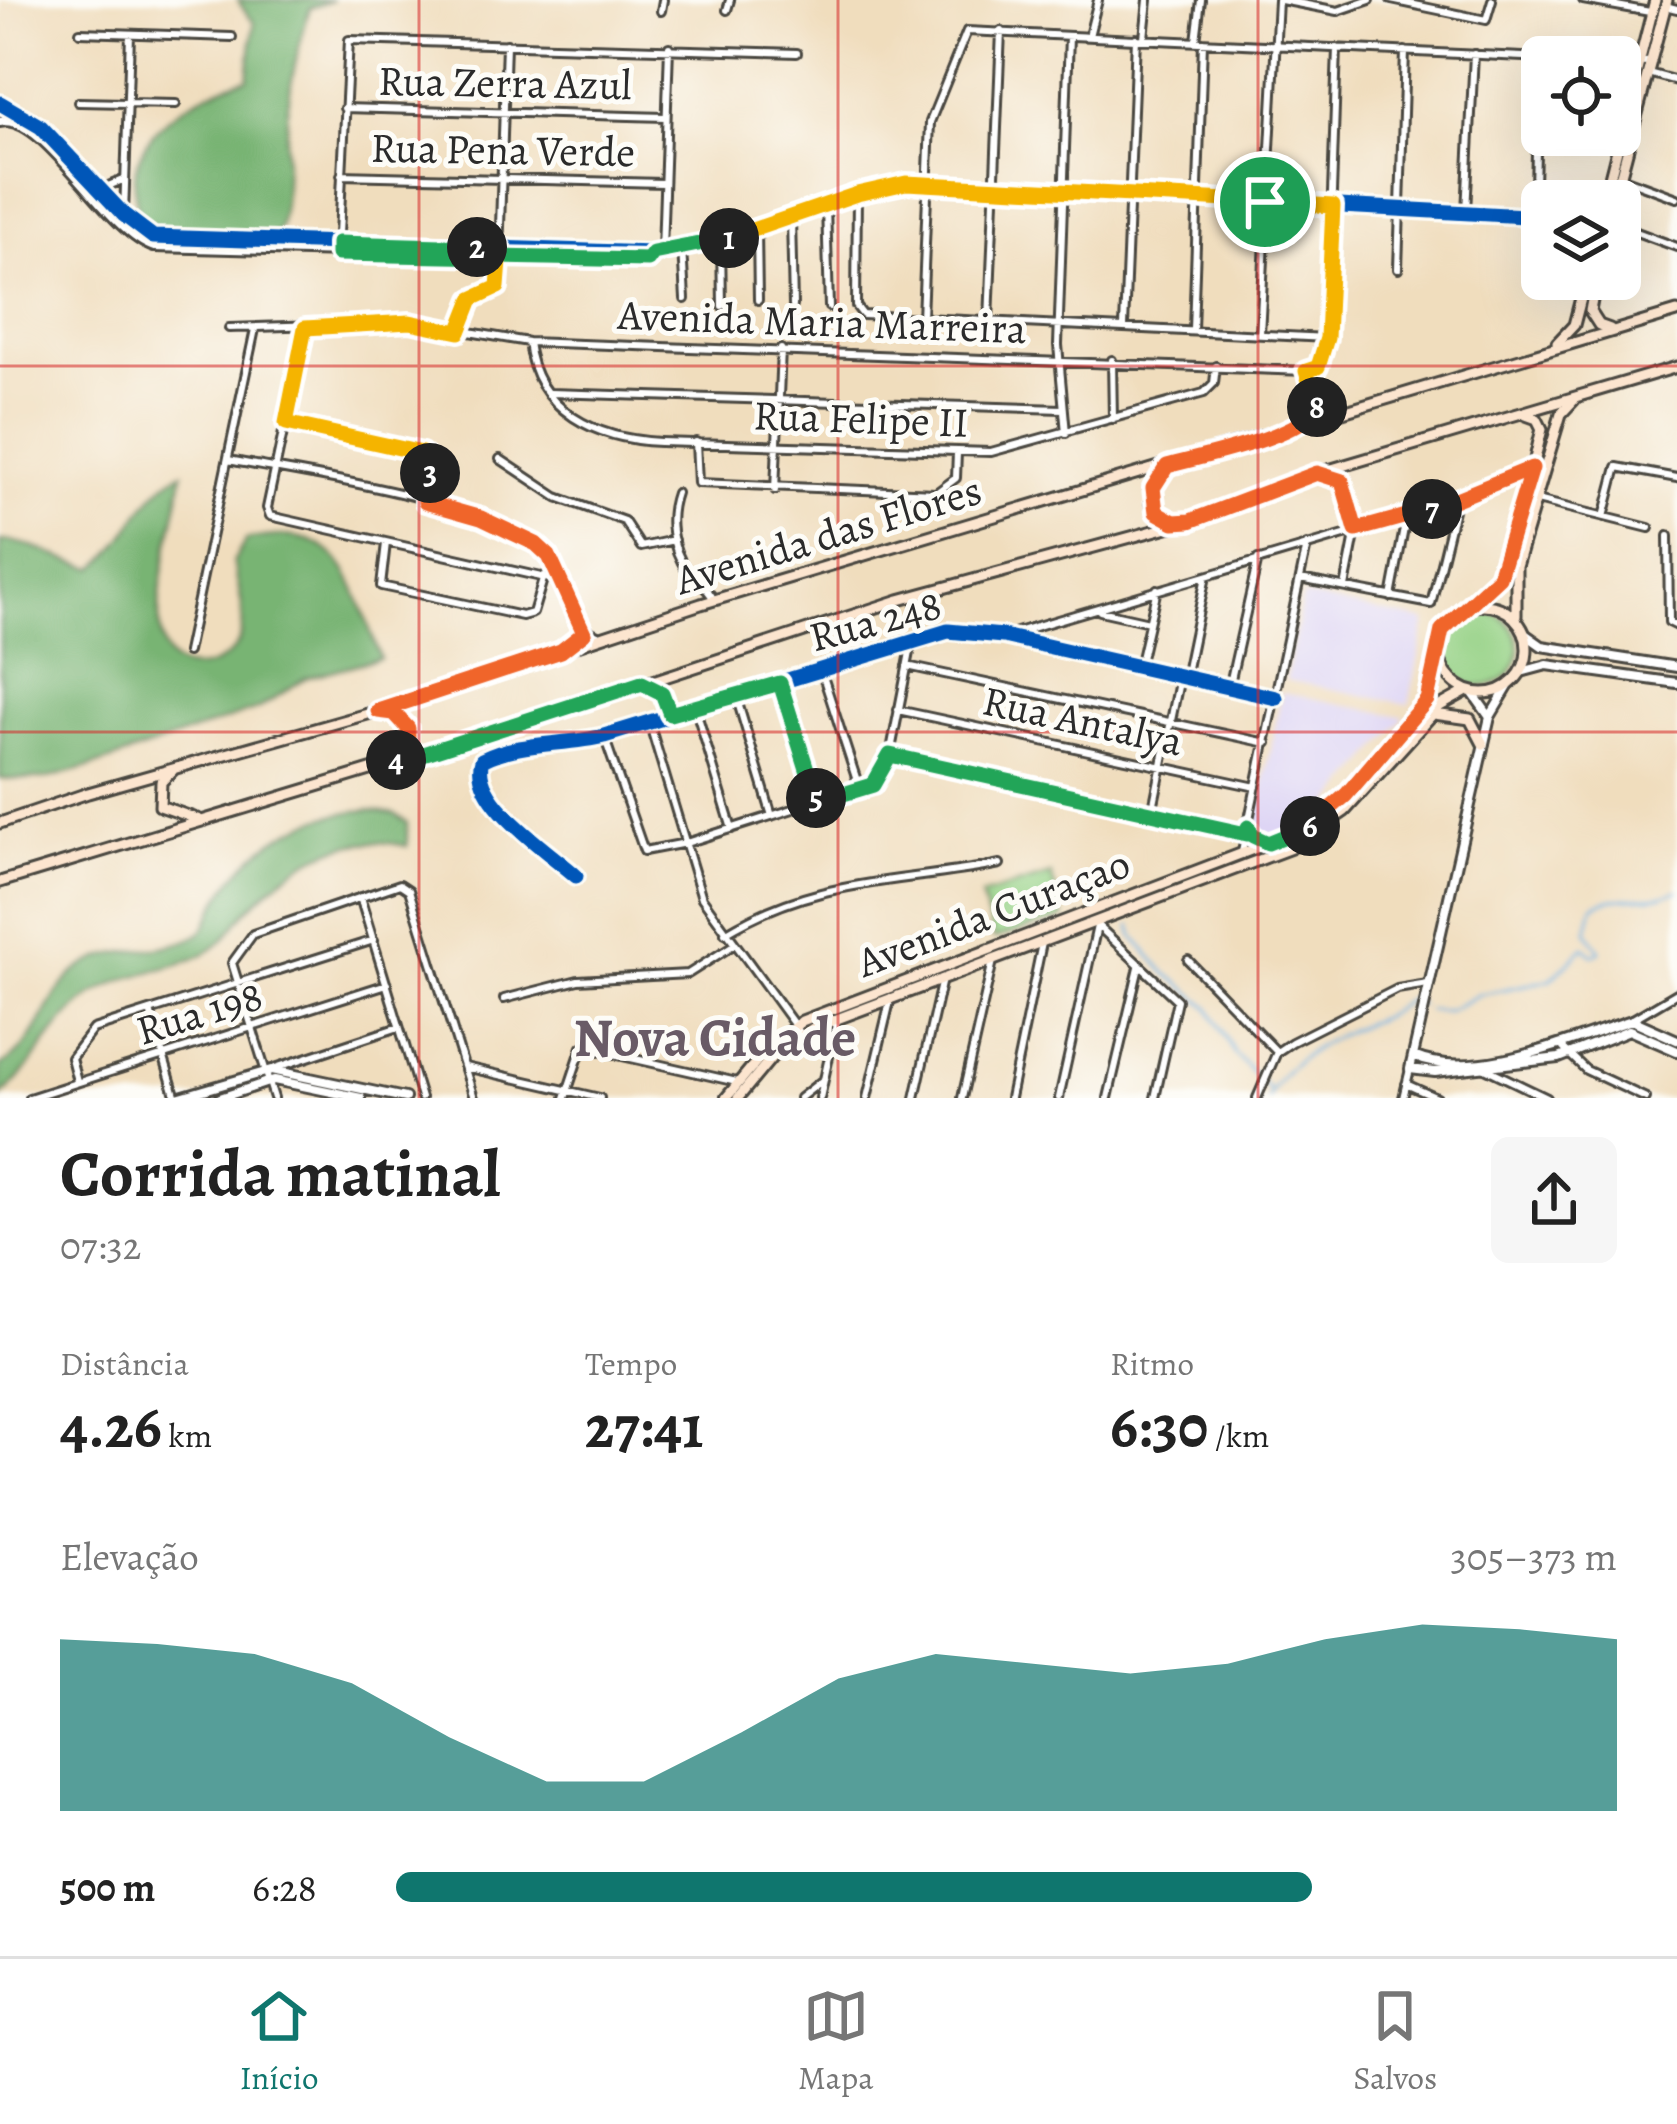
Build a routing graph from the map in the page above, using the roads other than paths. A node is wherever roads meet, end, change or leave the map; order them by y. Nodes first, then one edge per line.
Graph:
1 (664, 0) edge
2 (730, 0) edge
3 (1098, 0) edge
4 (1148, 0) edge
5 (1201, 0) edge
6 (1279, 0) edge
7 (1370, 0) edge
8 (1391, 0) edge
9 (1492, 0) edge
10 (1582, 0) edge
11 (1666, 4) edge
12 (727, 10) dead end
13 (661, 11) dead end
14 (1652, 13) junction
15 (1000, 31) junction
16 (80, 32) dead end
17 (130, 34) junction
18 (1069, 36) junction
19 (1089, 36) junction
20 (232, 37) dead end
21 (1140, 38) junction
22 (1200, 41) junction
23 (1272, 42) junction
24 (506, 44) junction
25 (669, 47) junction
26 (1337, 48) junction
27 (1406, 51) junction
28 (797, 52) dead end
29 (1474, 54) junction
30 (1521, 57) edge
31 (1641, 65) edge
32 (1646, 66) junction
33 (1677, 81) edge
34 (78, 102) dead end
35 (128, 102) junction
36 (0, 103) edge
37 (176, 104) dead end
38 (344, 108) junction
39 (504, 112) junction
40 (665, 117) junction
41 (0, 122) edge
42 (32, 126) junction
43 (341, 176) junction
44 (1620, 178) joint
45 (125, 179) junction
46 (1611, 180) edge
47 (502, 181) junction
48 (663, 183) junction
49 (926, 183) junction
50 (995, 188) junction
51 (100, 189) junction
52 (1062, 191) junction
53 (857, 194) junction
54 (1130, 194) junction
55 (1197, 198) junction
56 (1677, 198) edge
57 (105, 202) junction
58 (1265, 202) junction
59 (826, 206) junction
60 (1333, 206) junction
61 (1399, 209) junction
62 (1466, 214) junction
63 (124, 215) junction
64 (1521, 216) edge
65 (791, 218) junction
66 (757, 229) junction
67 (1641, 234) edge
68 (721, 240) junction
69 (1677, 247) edge
70 (338, 248) junction
71 (682, 248) junction
72 (657, 252) junction
73 (500, 253) junction
74 (1398, 269) dead end
75 (685, 299) dead end
76 (758, 300) dead end
77 (1581, 300) edge
78 (1594, 300) edge
79 (722, 306) dead end
80 (793, 306) dead end
81 (829, 307) dead end
82 (1677, 312) edge
83 (922, 318) junction
84 (989, 322) junction
85 (1058, 326) junction
86 (1124, 327) junction
87 (229, 328) dead end
88 (305, 328) junction
89 (255, 329) junction
90 (1622, 329) junction
91 (1193, 330) junction
92 (459, 332) junction
93 (1260, 334) junction
94 (1327, 338) junction
95 (528, 341) junction
96 (781, 350) junction
97 (1538, 353) junction
98 (1060, 358) junction
99 (1112, 360) junction
100 (1216, 366) junction
101 (1677, 367) edge
102 (1310, 371) junction
103 (1603, 386) junction
104 (546, 393) junction
105 (779, 399) junction
106 (1063, 409) junction
107 (1336, 414) junction
108 (1521, 414) junction
109 (1113, 419) junction
110 (286, 423) junction
111 (1281, 432) junction
112 (1066, 433) junction
113 (696, 442) junction
114 (776, 445) junction
115 (957, 452) junction
116 (500, 459) dead end
117 (228, 460) junction
118 (1356, 462) junction
119 (1167, 466) junction
120 (1532, 468) junction
121 (275, 469) junction
122 (1317, 473) junction
123 (1677, 478) edge
124 (1342, 481) junction
125 (775, 490) junction
126 (676, 493) dead end
127 (1537, 500) junction
128 (425, 502) junction
129 (1456, 502) junction
130 (1406, 517) junction
131 (1604, 517) junction
132 (1190, 521) junction
133 (1649, 528) dead end
134 (1356, 530) junction
135 (1668, 536) dead end
136 (674, 540) junction
137 (386, 543) junction
138 (1307, 545) junction
139 (1258, 559) junction
140 (1207, 574) junction
141 (544, 576) junction
142 (1300, 579) junction
143 (560, 581) junction
144 (1345, 587) junction
145 (1157, 589) junction
146 (1390, 597) junction
147 (714, 601) junction
148 (1463, 608) junction
149 (1095, 609) junction
150 (1518, 621) junction
151 (1149, 622) junction
152 (583, 626) junction
153 (1677, 626) edge
154 (609, 634) junction
155 (1525, 634) junction
156 (1003, 637) junction
157 (912, 640) junction
158 (561, 651) junction
159 (187, 652) dead end
160 (1439, 660) junction
161 (907, 666) junction
162 (1139, 667) junction
163 (1677, 667) edge
164 (821, 670) junction
165 (1520, 672) junction
166 (671, 673) junction
167 (1182, 678) junction
168 (642, 683) junction
169 (780, 683) junction
170 (1677, 683) edge
171 (1509, 685) junction
172 (1229, 688) junction
173 (1469, 691) junction
174 (662, 693) junction
175 (736, 696) junction
176 (1276, 698) junction
177 (695, 706) junction
178 (898, 710) junction
179 (378, 711) junction
180 (670, 714) junction
181 (1433, 714) junction
182 (1490, 717) junction
183 (649, 722) junction
184 (1171, 723) junction
185 (604, 736) junction
186 (1267, 743) junction
187 (1483, 744) junction
188 (890, 755) junction
189 (392, 764) junction
190 (177, 766) junction
191 (1162, 767) junction
192 (1256, 787) junction
193 (860, 790) junction
194 (817, 802) junction
195 (1152, 813) junction
196 (772, 816) junction
197 (203, 820) junction
198 (0, 823) edge
199 (732, 830) junction
200 (1247, 830) junction
201 (686, 843) junction
202 (1277, 843) junction
203 (1241, 855) junction
204 (1000, 863) dead end
205 (576, 876) dead end
206 (0, 882) edge
207 (1169, 888) junction
208 (360, 897) junction
209 (1098, 922) junction
210 (725, 932) junction
211 (1042, 934) junction
212 (374, 940) junction
213 (735, 944) junction
214 (994, 958) junction
215 (1188, 961) dead end
216 (1139, 966) junction
217 (942, 978) junction
218 (237, 982) junction
219 (387, 984) junction
220 (1427, 989) junction
221 (1677, 993) edge
222 (891, 997) junction
223 (504, 999) dead end
224 (150, 1010) junction
225 (838, 1018) junction
226 (1630, 1025) junction
227 (400, 1026) junction
228 (253, 1027) junction
229 (798, 1029) junction
230 (1677, 1040) edge
231 (1677, 1051) edge
232 (1276, 1052) junction
233 (1567, 1052) junction
234 (163, 1055) junction
235 (1413, 1056) junction
236 (465, 1067) junction
237 (1484, 1068) junction
238 (1410, 1069) junction
239 (268, 1074) junction
240 (824, 1079) junction
241 (77, 1081) junction
242 (737, 1082) junction
243 (1406, 1084) junction
244 (566, 1094) edge
245 (29, 1098) edge
246 (177, 1098) edge
247 (220, 1098) edge
248 (274, 1098) edge
249 (361, 1098) edge
250 (405, 1098) edge
251 (421, 1098) edge
252 (474, 1098) edge
253 (601, 1098) edge
254 (727, 1098) edge
255 (738, 1098) edge
256 (800, 1098) edge
257 (820, 1098) edge
258 (867, 1098) edge
259 (915, 1098) edge
260 (962, 1098) edge
261 (1010, 1098) edge
262 (1059, 1098) edge
263 (1108, 1098) edge
264 (1155, 1098) edge
265 (1256, 1098) edge
266 (1403, 1098) edge
267 (1436, 1098) edge
268 (1547, 1098) edge
269 (1646, 1098) edge

1 - 13 street
2 - 12 street
3 - 19 street
4 - 21 street
5 - 22 street
6 - 7 street
6 - 23 street
8 - 9 street
10 - 14 street
11 - 14 main road
11 - 32 main road
14 - 32 main road
15 - 18 street
15 - 49 street
15 - 50 street
16 - 17 street
17 - 20 street
17 - 35 street
18 - 19 street
18 - 52 street
19 - 21 street
21 - 22 street
21 - 54 street
22 - 23 street
22 - 55 street
23 - 26 street
23 - 58 street
24 - 25 street
24 - 38 street
24 - 39 street
25 - 28 street
25 - 40 street
26 - 27 street
26 - 60 street
27 - 29 street
27 - 61 street
29 - 30 street
29 - 62 street
31 - 32 street
32 - 33 street
32 - 44 main road
32 - 46 main road
34 - 35 street
35 - 37 street
35 - 45 street
36 - 42 street
38 - 39 street, Rua Zerra Azul
38 - 43 street
39 - 40 street, Rua Zerra Azul
39 - 47 street
40 - 48 street
41 - 42 street
42 - 51 street
42 - 57 street
43 - 47 street, Rua Pena Verde
43 - 70 street
44 - 56 street
45 - 51 street
45 - 63 street
47 - 48 street, Rua Pena Verde
47 - 73 street
48 - 72 street
49 - 50 street
49 - 53 street
49 - 83 street
50 - 52 street
50 - 84 street
51 - 57 street
52 - 54 street
52 - 85 street
53 - 59 street
53 - 83 street
54 - 55 street
54 - 86 street
55 - 58 street
55 - 91 street
57 - 63 street
57 - 70 street
58 - 60 street
58 - 93 street
59 - 65 street
59 - 81 street
60 - 61 street
60 - 94 street
61 - 62 street
61 - 74 street
62 - 64 street
63 - 70 street
65 - 66 street
65 - 80 street
66 - 68 street
66 - 76 street
67 - 69 street
68 - 71 street
68 - 79 street
70 - 73 street
71 - 72 street
71 - 75 street
72 - 73 street
73 - 92 street
77 - 97 main road
78 - 90 main road
82 - 90 main road, Avenida das Flores
83 - 84 street
84 - 85 street
85 - 86 street
85 - 98 street
86 - 91 street
87 - 89 street, Avenida Maria Marreira
88 - 89 street, Avenida Maria Marreira
88 - 92 street, Avenida Maria Marreira
88 - 110 street
89 - 117 street
90 - 97 main road, Avenida das Flores
91 - 93 street
92 - 95 street, Avenida Maria Marreira
93 - 94 street
94 - 102 street
95 - 96 street, Avenida Maria Marreira
95 - 104 street
96 - 98 street, Avenida Maria Marreira
96 - 105 street
97 - 107 main road, Avenida das Flores
98 - 99 street, Avenida Maria Marreira
98 - 106 street
99 - 100 street, Avenida Maria Marreira
99 - 109 street
100 - 102 street, Avenida Maria Marreira
100 - 109 street, Rua Felipe II
101 - 103 main road, Avenida das Flores
102 - 107 street
102 - 111 street
103 - 108 main road, Avenida das Flores
103 - 127 main road
104 - 105 street
104 - 113 street, Rua Felipe II
105 - 106 street
105 - 114 street
106 - 112 street
107 - 111 main road, Avenida das Flores
108 - 118 main road, Avenida das Flores
108 - 120 main road
109 - 112 street, Rua Felipe II
110 - 121 street
110 - 128 street
111 - 119 main road, Avenida das Flores
112 - 115 street, Rua Felipe II
113 - 114 street, Rua Felipe II
113 - 125 street
114 - 115 street, Rua Felipe II
114 - 125 street
115 - 125 street
116 - 136 street
117 - 121 street
117 - 159 street
118 - 122 main road, Avenida das Flores
118 - 124 street
119 - 132 main road
119 - 147 main road, Avenida das Flores
120 - 129 street
120 - 148 main road
121 - 128 street
121 - 137 street
122 - 124 street
122 - 132 main road, Avenida das Flores
123 - 131 street
124 - 134 street
126 - 136 street
127 - 131 street
127 - 150 main road
128 - 143 street
129 - 130 street
129 - 146 street
130 - 134 street
130 - 146 street
131 - 133 street
132 - 166 main road, Avenida das Flores
134 - 138 street
134 - 144 street
135 - 153 street
136 - 147 street
137 - 141 street
137 - 141 street
138 - 139 street
138 - 142 street
139 - 140 street
139 - 172 street
140 - 145 street
140 - 167 street
141 - 143 street
142 - 144 street
142 - 176 street
143 - 152 street
144 - 146 street
145 - 149 street
145 - 151 street
147 - 154 main road, Avenida das Flores
148 - 150 main road
148 - 160 main road
149 - 151 street
149 - 156 street
150 - 155 main road
151 - 162 street
152 - 154 street
152 - 158 street
154 - 158 main road, Avenida das Flores
155 - 163 street
155 - 165 main road
156 - 157 street, Rua 248
156 - 162 street, Rua 248
157 - 161 street
157 - 164 street, Rua 248
158 - 179 main road, Avenida das Flores
160 - 173 main road
160 - 202 main road, Avenida Curaçao
161 - 178 street
161 - 184 street
162 - 167 street, Rua 248
164 - 169 street, Rua 248
164 - 193 street
165 - 170 street
165 - 171 main road
166 - 168 main road, Avenida das Flores
166 - 174 street
167 - 172 street, Rua 248
167 - 184 street
168 - 174 street
168 - 189 main road, Avenida das Flores
169 - 175 street, Rua 248
169 - 194 street
171 - 173 main road
171 - 182 street
172 - 176 street, Rua 248
173 - 181 main road, Avenida Curaçao
173 - 182 street
174 - 180 street
175 - 177 street, Rua 248
175 - 196 street
176 - 186 street
177 - 180 street, Rua 248
177 - 199 street
178 - 188 street
178 - 191 street, Rua Antalya
179 - 189 main road
179 - 190 main road, Avenida das Flores
180 - 183 street, Rua 248
181 - 187 main road
181 - 207 main road, Avenida Curaçao
182 - 187 street
183 - 185 street, Rua 248
183 - 201 street
184 - 186 street
184 - 191 street
185 - 201 street
185 - 205 street, Rua 248
186 - 192 street
187 - 220 street
188 - 193 street
188 - 195 street
189 - 197 main road, Avenida das Flores
190 - 197 main road
190 - 198 main road, Avenida das Flores
191 - 192 street, Rua Antalya
191 - 195 street
192 - 200 street
193 - 194 street
194 - 196 street
195 - 200 street
196 - 199 street
197 - 206 main road, Avenida das Flores
199 - 201 street
200 - 202 main road
200 - 203 street
201 - 210 street
202 - 203 main road, Avenida Curaçao
203 - 207 main road, Avenida Curaçao
204 - 210 street
207 - 209 main road, Avenida Curaçao
207 - 211 main road, Avenida Curaçao
208 - 212 street
208 - 218 street
208 - 236 street
209 - 211 main road, Avenida Curaçao
209 - 216 street
209 - 262 street
210 - 213 street
211 - 214 main road, Avenida Curaçao
211 - 229 main road, Avenida Curaçao
211 - 261 street
212 - 218 street
212 - 219 street
213 - 223 street
213 - 229 street
214 - 217 main road, Avenida Curaçao
214 - 260 street
215 - 232 street
216 - 263 street
216 - 264 street
217 - 222 main road, Avenida Curaçao
217 - 259 street
218 - 224 street
218 - 228 street
219 - 227 street
219 - 228 street, Rua 198
220 - 232 street
220 - 235 street
221 - 226 street
222 - 225 main road, Avenida Curaçao
222 - 258 street
224 - 234 street
224 - 241 street
225 - 229 main road, Avenida Curaçao
225 - 240 street
226 - 230 street
226 - 231 street
226 - 233 street
227 - 239 street
227 - 251 street
228 - 234 street, Rua 198
228 - 239 street
229 - 242 main road, Avenida Curaçao
229 - 255 main road, Avenida Curaçao
232 - 265 street
233 - 235 street
233 - 237 street
233 - 269 street
234 - 241 street, Rua 198
234 - 246 street
235 - 238 street
236 - 244 street
236 - 252 street
237 - 238 street
237 - 268 street
238 - 243 street
239 - 246 street
239 - 247 street
239 - 248 street
239 - 249 street
239 - 250 street
240 - 256 street
240 - 257 street
241 - 245 street, Rua 198
242 - 244 street
242 - 254 main road, Avenida Curaçao
243 - 266 street
243 - 267 street
244 - 253 street

